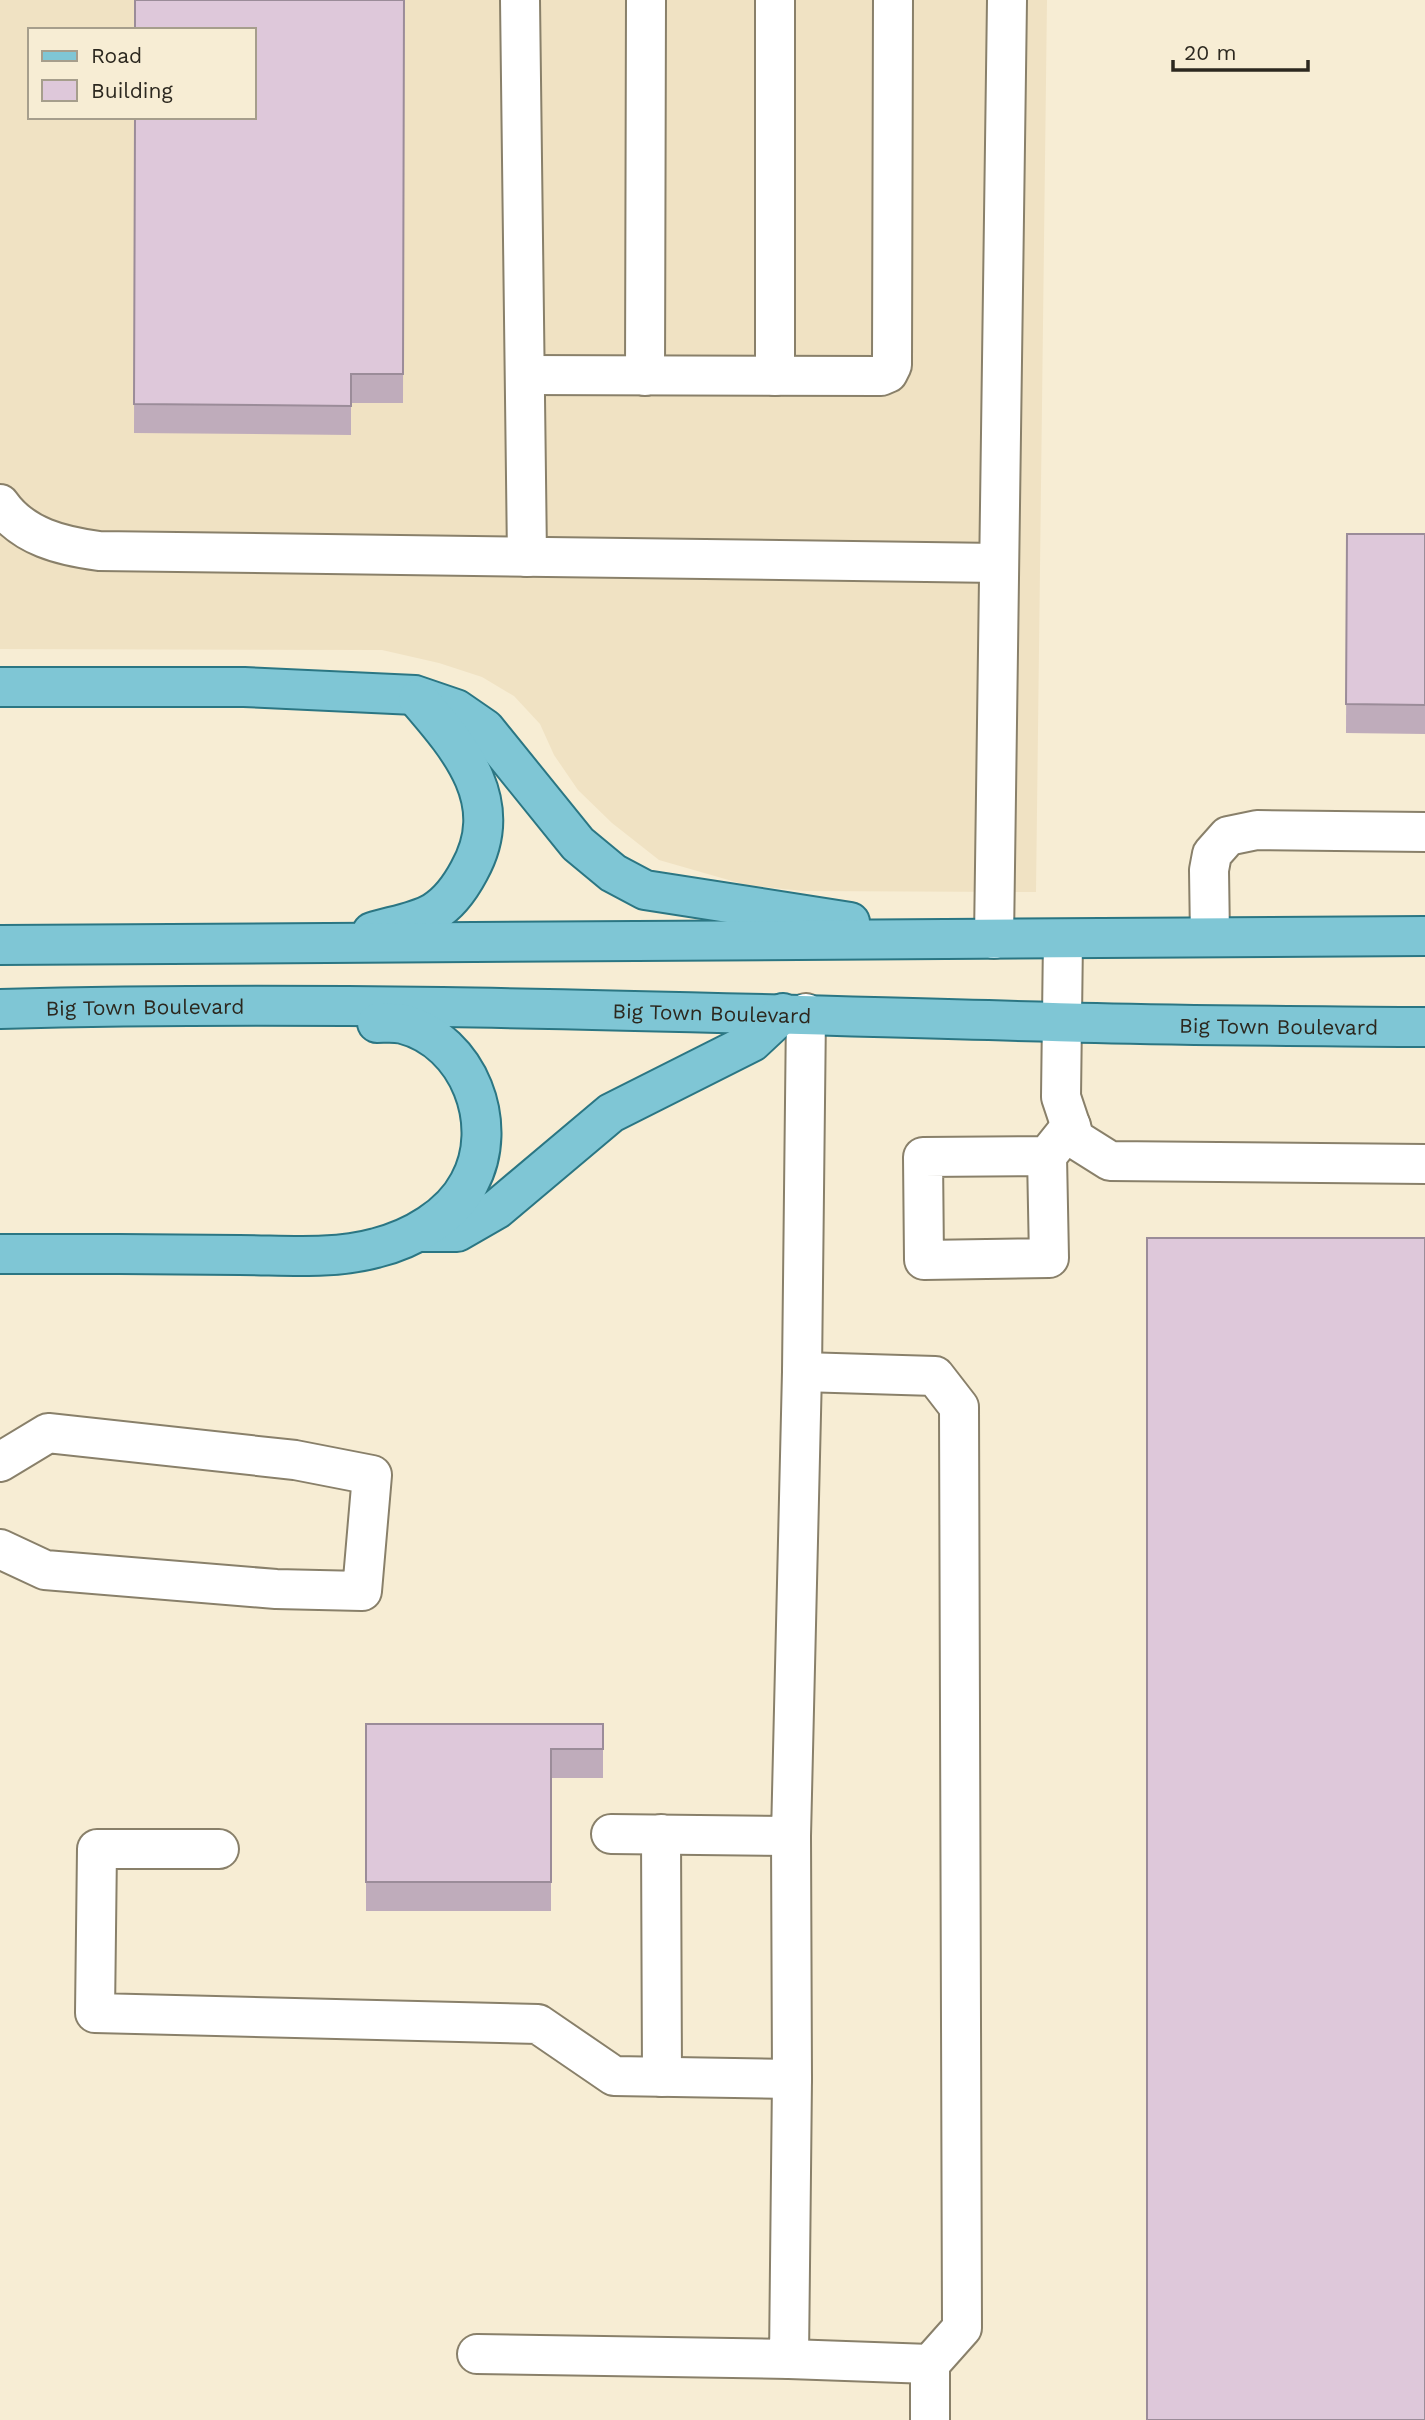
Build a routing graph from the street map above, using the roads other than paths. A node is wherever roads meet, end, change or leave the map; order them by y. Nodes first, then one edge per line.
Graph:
1 (520, 0) edge
2 (646, 0) edge
3 (775, 0) edge
4 (893, 0) edge
5 (1007, 0) edge
6 (525, 375) junction
7 (645, 376) junction
8 (775, 376) junction
9 (0, 504) edge
10 (527, 557) junction
11 (999, 564) junction
12 (0, 687) edge
13 (415, 695) junction
14 (1425, 832) edge
15 (1425, 936) edge
16 (1210, 937) junction
17 (1063, 939) junction
18 (976, 940) junction
19 (336, 944) junction
20 (0, 945) edge
21 (160, 1005) junction
22 (0, 1009) edge
23 (794, 1013) junction
24 (1062, 1022) junction
25 (1425, 1027) edge
26 (1071, 1126) junction
27 (1047, 1156) dead end
28 (1425, 1164) edge
29 (421, 1232) junction
30 (0, 1254) edge
31 (802, 1372) junction
32 (0, 1462) edge
33 (0, 1549) edge
34 (611, 1834) dead end
35 (661, 1834) junction
36 (791, 1836) junction
37 (219, 1849) dead end
38 (662, 2077) junction
39 (792, 2079) junction
40 (477, 2354) dead end
41 (789, 2359) junction
42 (930, 2364) junction
43 (930, 2420) edge

1 - 6 lane
2 - 7 lane
3 - 8 lane
4 - 8 lane
5 - 11 lane
6 - 7 lane
6 - 10 lane
7 - 8 lane
9 - 10 lane
10 - 11 lane
11 - 18 lane
12 - 13 main road
13 - 18 main road
13 - 19 main road
14 - 16 lane
15 - 16 main road
16 - 17 main road
17 - 18 main road
17 - 24 lane
18 - 19 main road
19 - 20 main road
21 - 22 main road, Big Town Boulevard
21 - 23 main road, Big Town Boulevard
21 - 29 main road
23 - 24 main road, Big Town Boulevard
23 - 29 main road
23 - 31 lane
24 - 25 main road, Big Town Boulevard
24 - 26 lane
26 - 27 lane
26 - 28 lane
29 - 30 main road
31 - 36 lane
31 - 42 lane
32 - 33 lane
34 - 35 lane
35 - 36 lane
35 - 38 lane
36 - 39 lane
37 - 38 lane
38 - 39 lane
39 - 41 lane
40 - 41 lane
41 - 42 lane
42 - 43 lane

